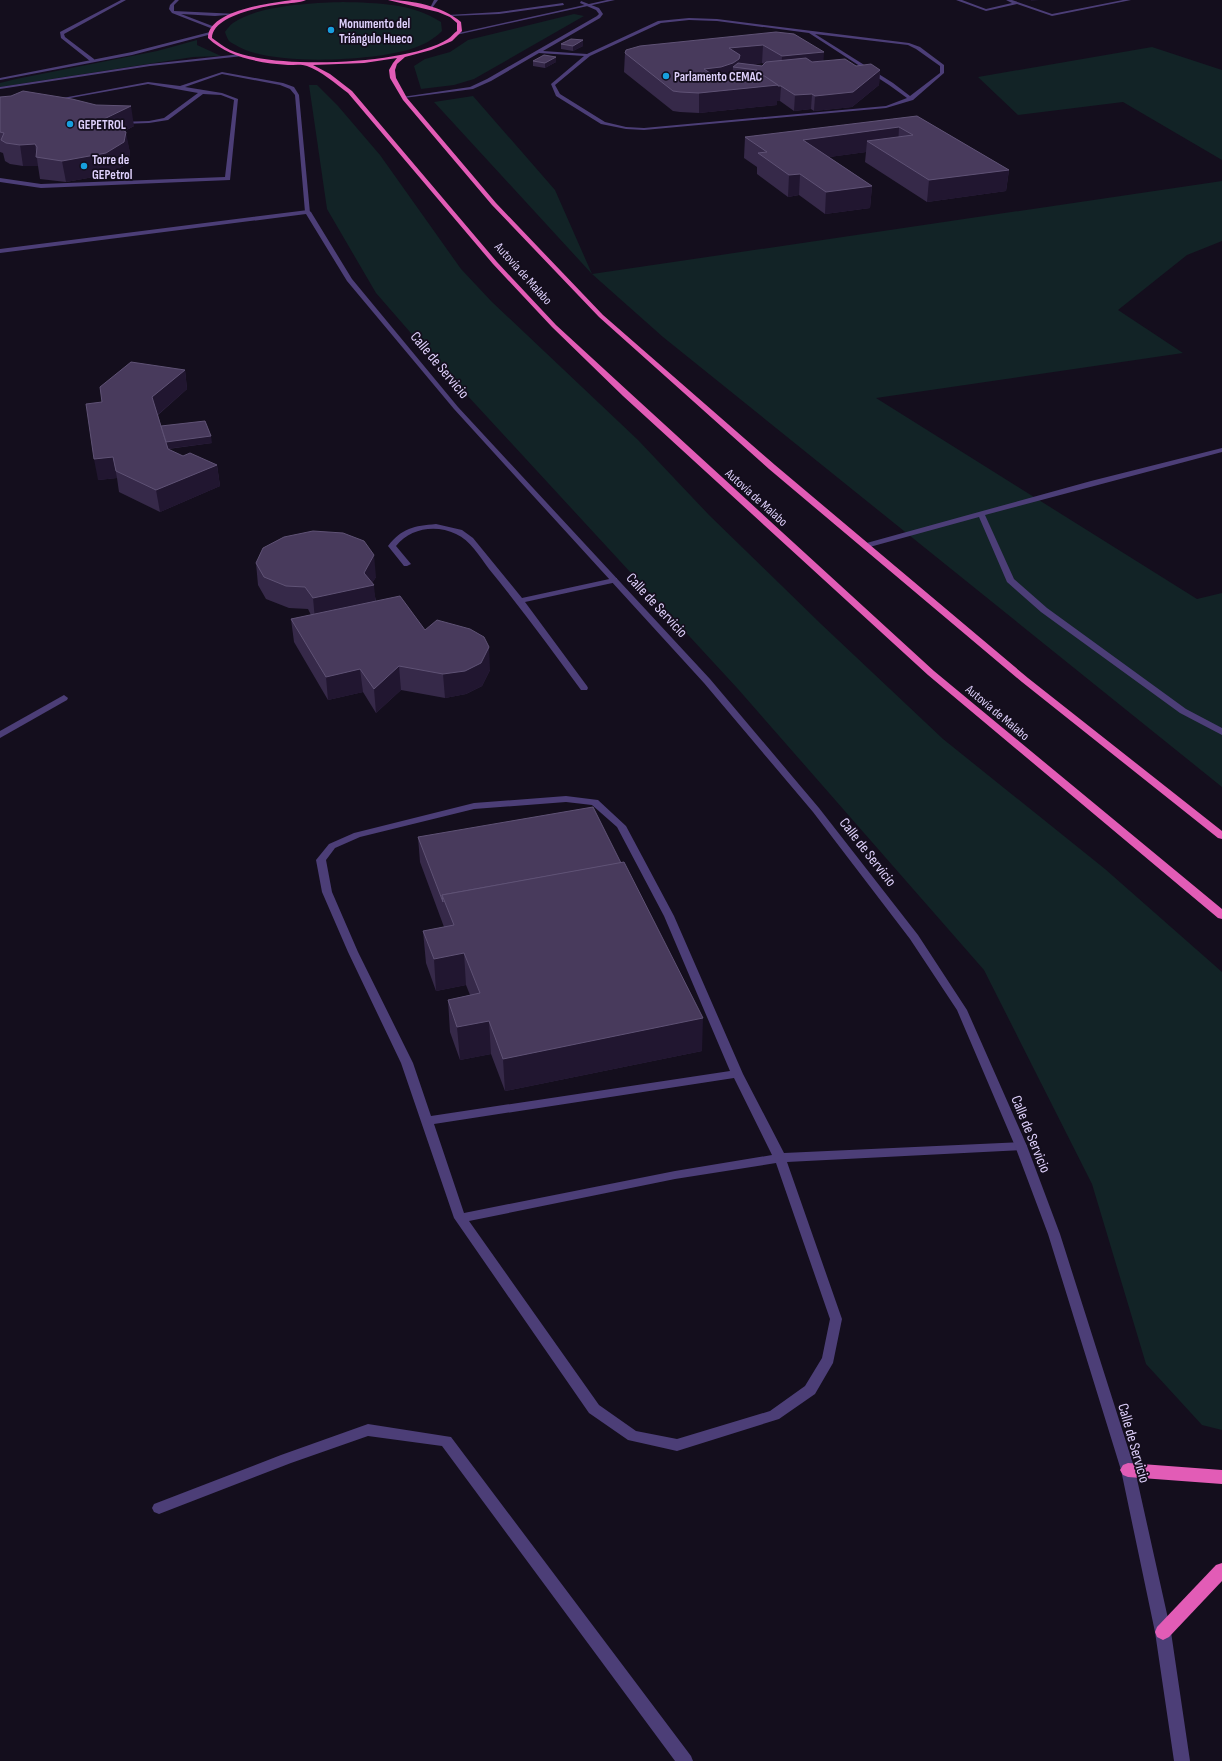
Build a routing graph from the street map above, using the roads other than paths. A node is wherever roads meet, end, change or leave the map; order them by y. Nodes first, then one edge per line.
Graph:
1 (124, 0) edge
2 (177, 0) edge
3 (277, 0) edge
4 (304, 0) edge
5 (390, 0) edge
6 (436, 0) edge
7 (591, 0) edge
8 (613, 0) edge
9 (958, 0) edge
10 (1008, 0) edge
11 (1097, 0) edge
12 (1129, 0) edge
13 (406, 1) edge
14 (576, 2) junction
15 (1017, 3) junction
16 (272, 4) junction
17 (1109, 4) junction
18 (589, 5) junction
19 (431, 7) junction
20 (174, 12) junction
21 (236, 14) junction
22 (450, 15) junction
23 (211, 30) junction
24 (808, 31) junction
25 (456, 34) junction
26 (540, 52) junction
27 (241, 55) junction
28 (588, 55) junction
29 (403, 56) junction
30 (92, 60) junction
31 (308, 64) junction
32 (0, 80) edge
33 (180, 87) junction
34 (0, 88) edge
35 (202, 92) junction
36 (404, 97) junction
37 (911, 99) junction
38 (56, 107) edge
39 (119, 123) edge
40 (0, 180) edge
41 (308, 212) junction
42 (0, 252) edge
43 (1222, 450) edge
44 (981, 514) junction
45 (866, 546) junction
46 (407, 564) dead end
47 (614, 580) junction
48 (520, 601) junction
49 (584, 688) dead end
50 (64, 698) dead end
51 (1222, 732) edge
52 (0, 735) edge
53 (1222, 836) edge
54 (1209, 905) junction
55 (1222, 915) edge
56 (1222, 920) edge
57 (737, 1074) junction
58 (427, 1122) junction
59 (1021, 1146) junction
60 (780, 1158) junction
61 (460, 1218) junction
62 (1128, 1470) junction
63 (1222, 1477) edge
64 (159, 1508) dead end
65 (1222, 1570) edge
66 (1163, 1632) junction
67 (685, 1761) edge
68 (1182, 1761) edge

1 - 30 street
2 - 20 street
3 - 16 highway
4 - 16 highway
5 - 13 highway
6 - 19 street
7 - 14 street
8 - 18 street
9 - 15 street
10 - 15 street
11 - 17 street
12 - 17 street
13 - 19 highway
14 - 18 street
14 - 22 street
15 - 17 street
16 - 21 highway
18 - 25 street
18 - 26 street
19 - 22 highway
20 - 21 street
20 - 23 street
21 - 23 highway
22 - 25 highway
23 - 27 highway
23 - 30 street
24 - 28 street
24 - 37 street
24 - 37 street
25 - 29 highway
26 - 28 street
26 - 36 street
27 - 31 highway
27 - 34 street
28 - 37 street
29 - 31 highway
29 - 36 highway, Autovía de Malabo
30 - 32 street
31 - 54 highway, Autovía de Malabo
33 - 35 street
33 - 38 street
33 - 41 street, Calle de Servicio
35 - 39 street
35 - 40 street
36 - 45 highway, Autovía de Malabo
41 - 42 street
41 - 47 street, Calle de Servicio
43 - 44 street
44 - 45 street
44 - 51 street
45 - 53 highway, Autovía de Malabo
46 - 48 street
47 - 48 street
47 - 59 street, Calle de Servicio
48 - 49 street
50 - 52 street
54 - 55 highway, Autovía de Malabo
54 - 56 highway
57 - 58 street
57 - 58 street
57 - 60 street
58 - 61 street
59 - 60 street
59 - 62 street, Calle de Servicio
60 - 61 street
60 - 61 street
62 - 63 highway
62 - 66 street, Calle de Servicio
64 - 67 street
65 - 66 highway
66 - 68 street, Calle de Servicio

